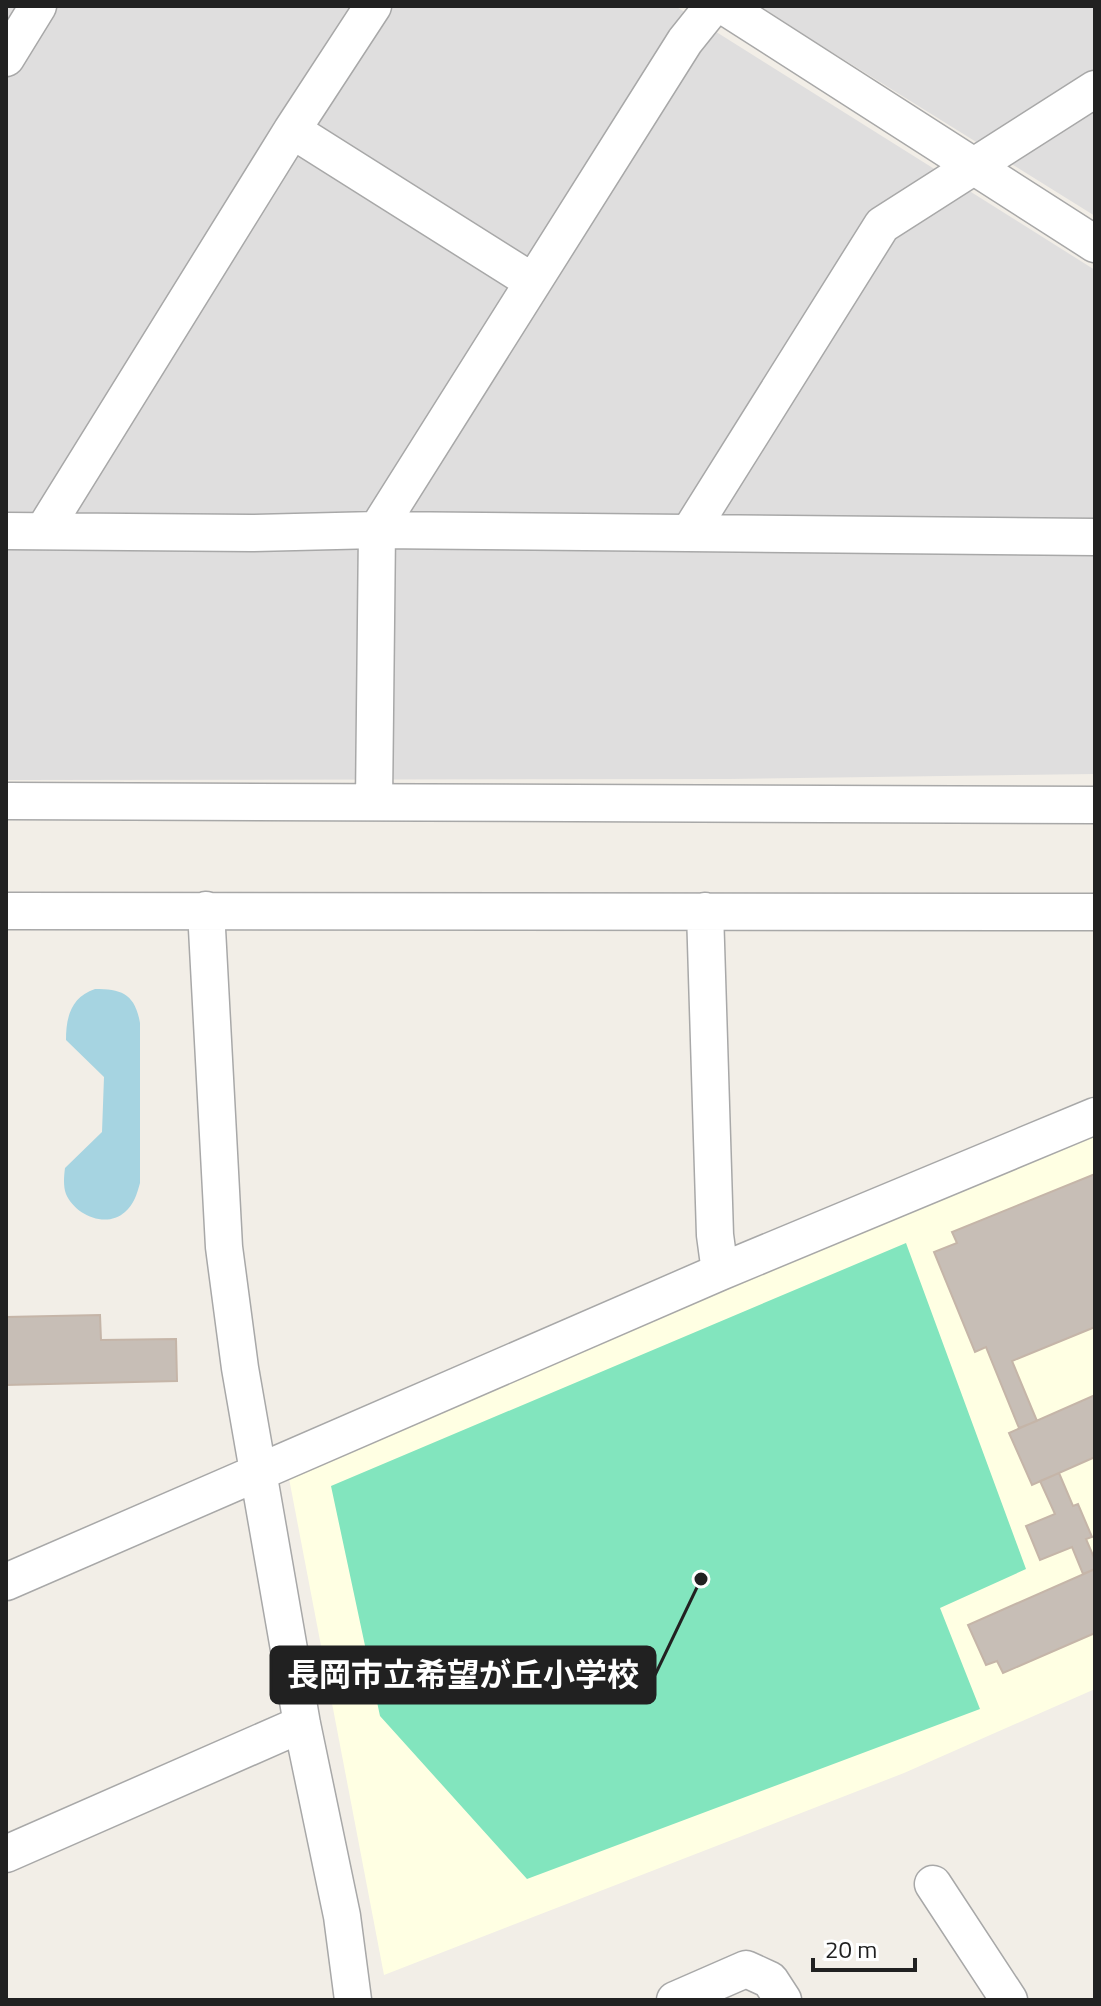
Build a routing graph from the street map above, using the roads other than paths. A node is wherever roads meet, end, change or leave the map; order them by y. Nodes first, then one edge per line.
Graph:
1 (38, 6) edge
2 (373, 6) edge
3 (713, 6) edge
4 (724, 6) edge
5 (6, 58) edge
6 (1095, 89) edge
7 (292, 130) junction
8 (974, 169) junction
9 (1095, 244) edge
10 (533, 282) junction
11 (44, 530) junction
12 (377, 530) junction
13 (6, 531) edge
14 (689, 533) junction
15 (1095, 537) edge
16 (6, 801) edge
17 (374, 802) junction
18 (1095, 805) edge
19 (206, 910) junction
20 (6, 911) edge
21 (705, 911) junction
22 (1095, 912) edge
23 (1095, 1116) edge
24 (720, 1272) junction
25 (260, 1472) junction
26 (6, 1582) edge
27 (302, 1724) junction
28 (6, 1854) edge
29 (933, 1884) dead end
30 (353, 2000) edge
31 (675, 2000) edge
32 (783, 2000) edge
33 (1009, 2000) edge

1 - 5 street
2 - 7 street
3 - 10 street
4 - 8 street
6 - 8 street
7 - 10 street
7 - 11 street
8 - 9 street
8 - 14 street
10 - 12 street
11 - 12 street
11 - 13 street
12 - 14 street
12 - 17 street
14 - 15 street
16 - 17 street
17 - 18 street
19 - 20 street
19 - 21 street
19 - 25 street
21 - 22 street
21 - 24 street
23 - 24 street
24 - 25 street
25 - 26 street
25 - 27 street
27 - 28 street
27 - 30 street
29 - 33 street
31 - 32 street

